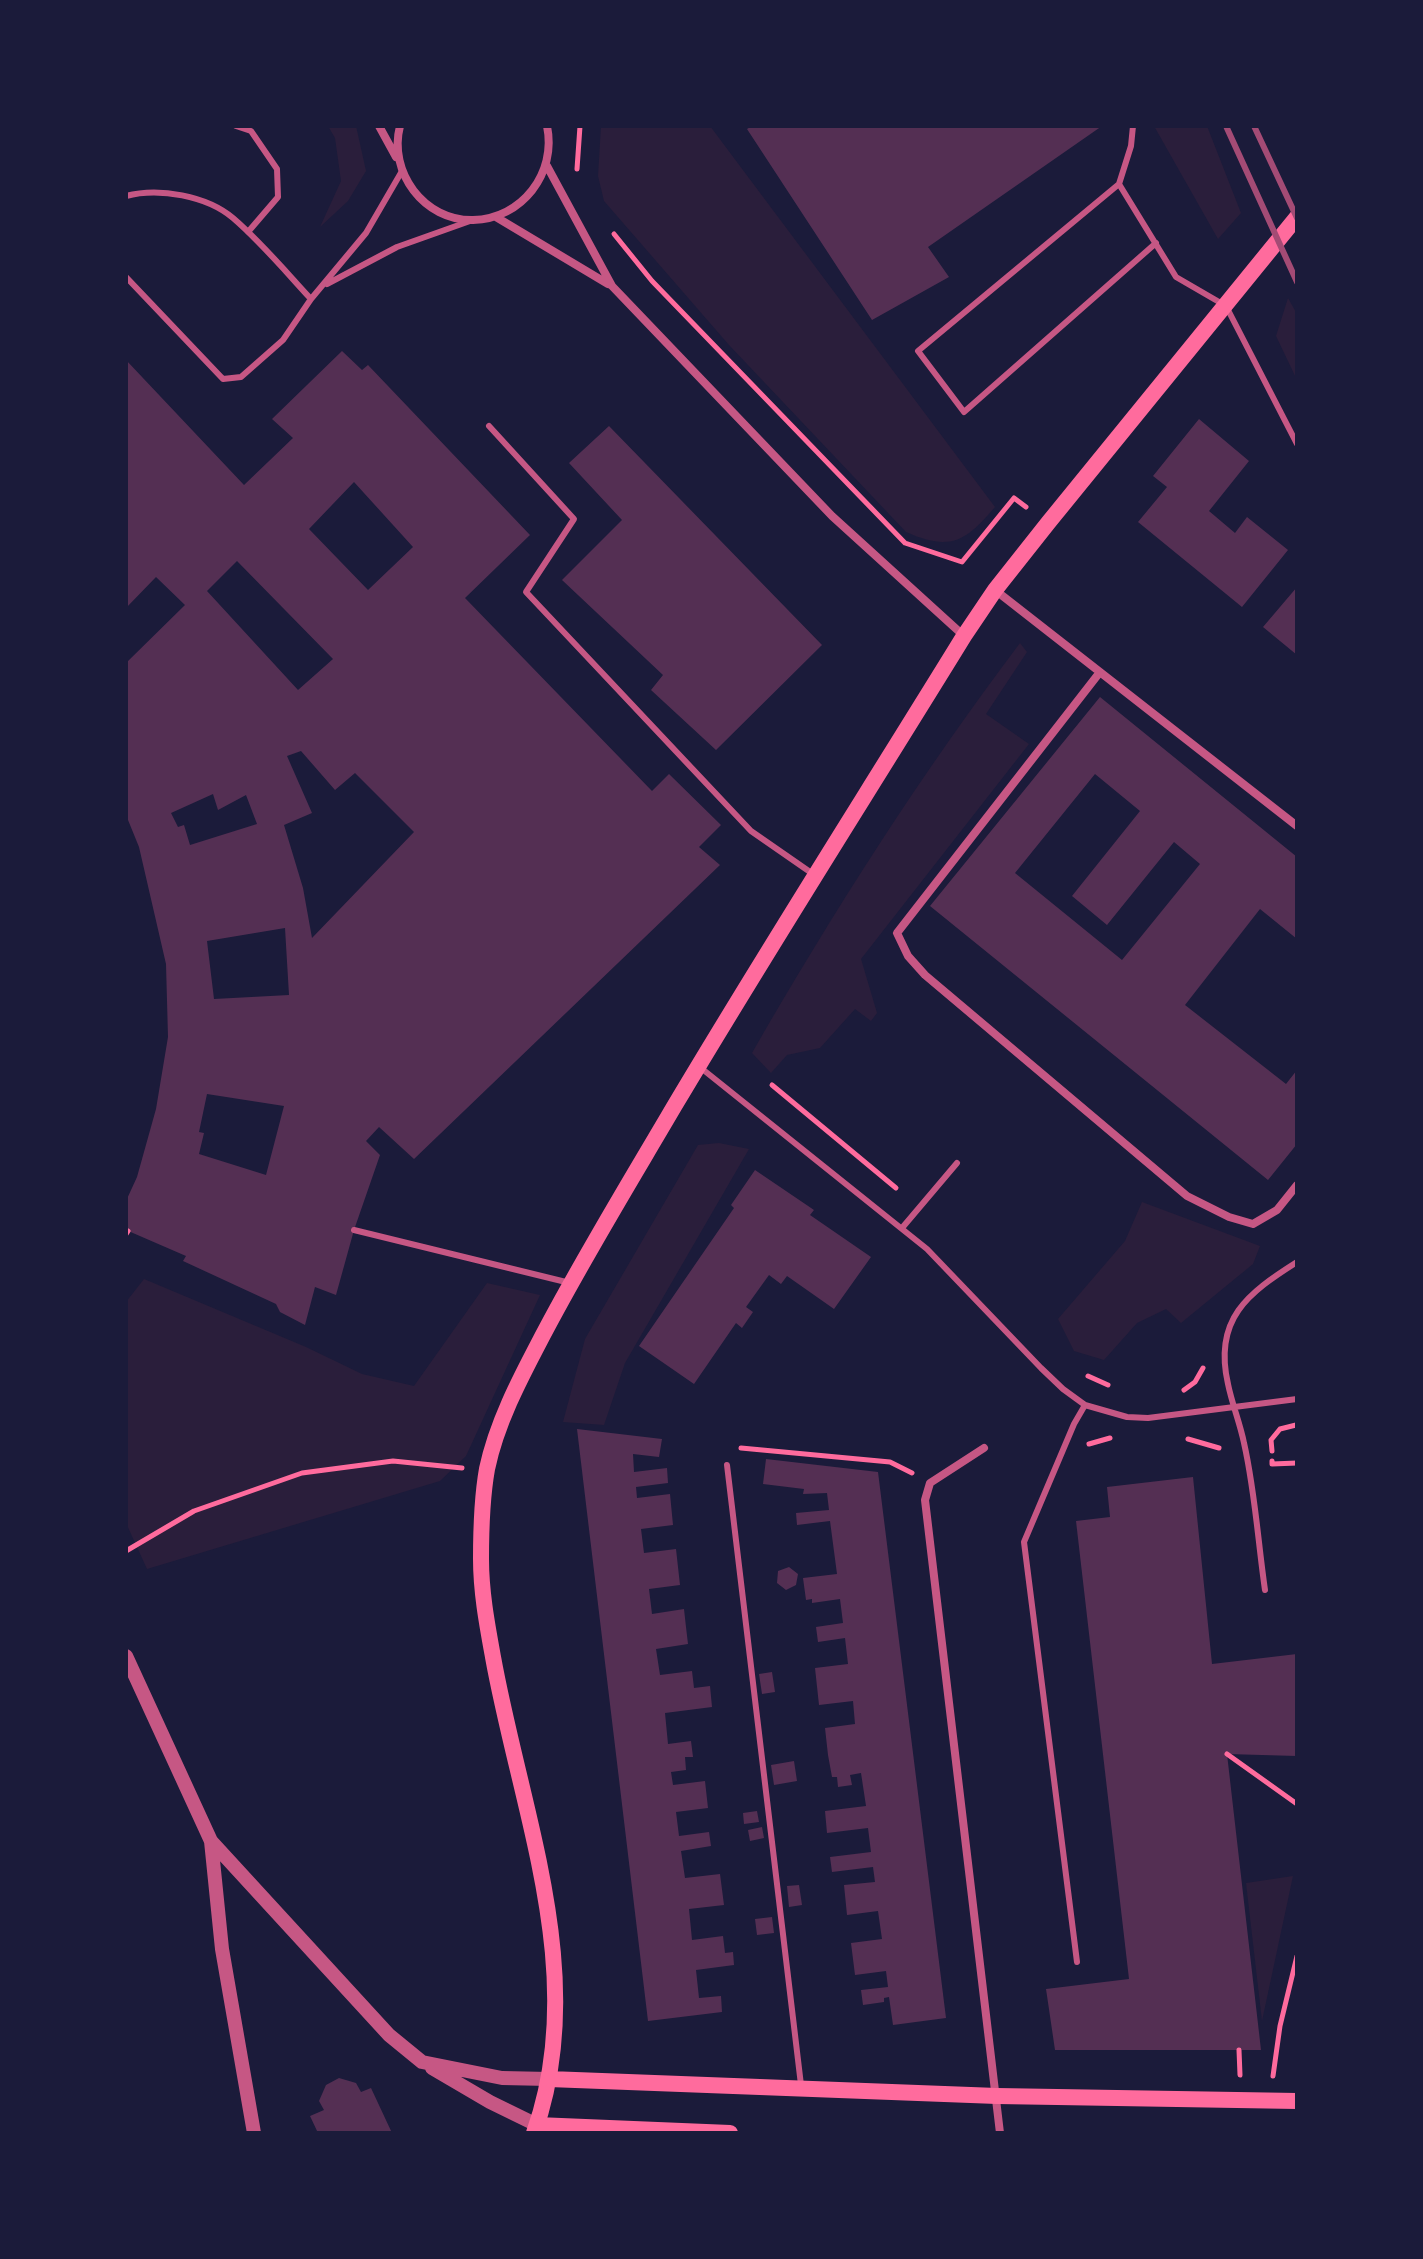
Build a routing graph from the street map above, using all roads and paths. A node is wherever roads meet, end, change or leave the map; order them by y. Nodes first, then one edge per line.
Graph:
1 (236, 126) edge
2 (379, 126) edge
3 (400, 126) edge
4 (547, 126) edge
5 (580, 126) edge
6 (1133, 126) edge
7 (547, 166) junction
8 (400, 167) junction
9 (576, 183) dead end
10 (1119, 184) junction
11 (126, 196) edge
12 (496, 217) junction
13 (1297, 217) edge
14 (471, 220) junction
15 (606, 224) dead end
16 (248, 232) junction
17 (1156, 243) junction
18 (126, 277) edge
19 (324, 286) junction
20 (612, 286) junction
21 (311, 299) junction
22 (1226, 306) junction
23 (489, 426) dead end
24 (1297, 444) edge
25 (1048, 523) junction
26 (995, 590) junction
27 (964, 636) junction
28 (1100, 672) junction
29 (1297, 826) edge
30 (816, 876) junction
31 (699, 1066) junction
32 (772, 1085) dead end
33 (957, 1163) dead end
34 (1297, 1185) edge
35 (896, 1188) dead end
36 (902, 1228) junction
37 (354, 1230) dead end
38 (1297, 1262) edge
39 (570, 1283) junction
40 (1203, 1355) dead end
41 (1084, 1374) dead end
42 (1119, 1390) dead end
43 (1181, 1392) dead end
44 (1297, 1399) edge
45 (1085, 1405) junction
46 (1234, 1407) junction
47 (1297, 1425) edge
48 (1121, 1439) dead end
49 (1179, 1439) dead end
50 (984, 1448) dead end
51 (1083, 1457) dead end
52 (1222, 1457) dead end
53 (1297, 1463) edge
54 (727, 1465) joint
55 (487, 1470) junction
56 (930, 1483) junction
57 (126, 1551) edge
58 (1265, 1590) dead end
59 (126, 1656) edge
60 (1227, 1754) dead end
61 (1297, 1804) edge
62 (211, 1841) junction
63 (1297, 1956) edge
64 (1077, 1962) dead end
65 (422, 2062) junction
66 (549, 2079) junction
67 (802, 2088) junction
68 (997, 2096) junction
69 (1269, 2101) junction
70 (1297, 2101) edge
71 (536, 2129) edge
72 (254, 2133) edge
73 (730, 2133) edge
74 (1000, 2133) edge

1 - 16 lane
2 - 8 street
3 - 8 street
4 - 7 street
5 - 9 path
6 - 10 lane
7 - 12 street
7 - 20 street
8 - 14 street
8 - 19 lane
10 - 17 lane
10 - 17 lane
11 - 16 lane
12 - 14 street
12 - 20 street
13 - 22 main road
14 - 19 lane
15 - 25 path
16 - 21 lane
17 - 22 lane
18 - 21 lane
19 - 21 lane
20 - 27 street
22 - 24 lane
22 - 25 main road
23 - 30 lane
25 - 26 main road
26 - 27 main road
26 - 28 street
27 - 30 main road
28 - 29 street
28 - 34 street
30 - 31 main road
31 - 36 lane
31 - 39 main road
32 - 35 path
33 - 36 lane
36 - 45 lane
37 - 39 lane
38 - 46 lane
39 - 55 main road
40 - 43 path
41 - 42 path
44 - 46 lane
45 - 46 lane
45 - 64 lane
46 - 58 lane
47 - 53 path
48 - 51 path
49 - 52 path
50 - 56 street
54 - 56 path
54 - 67 lane
55 - 57 path
55 - 66 main road
56 - 68 street
59 - 62 street
60 - 61 path
62 - 65 street
62 - 72 street
63 - 69 path
65 - 66 street
65 - 71 street
66 - 67 main road
66 - 71 main road
67 - 68 main road
68 - 69 main road
68 - 74 street
69 - 70 main road
71 - 73 main road

